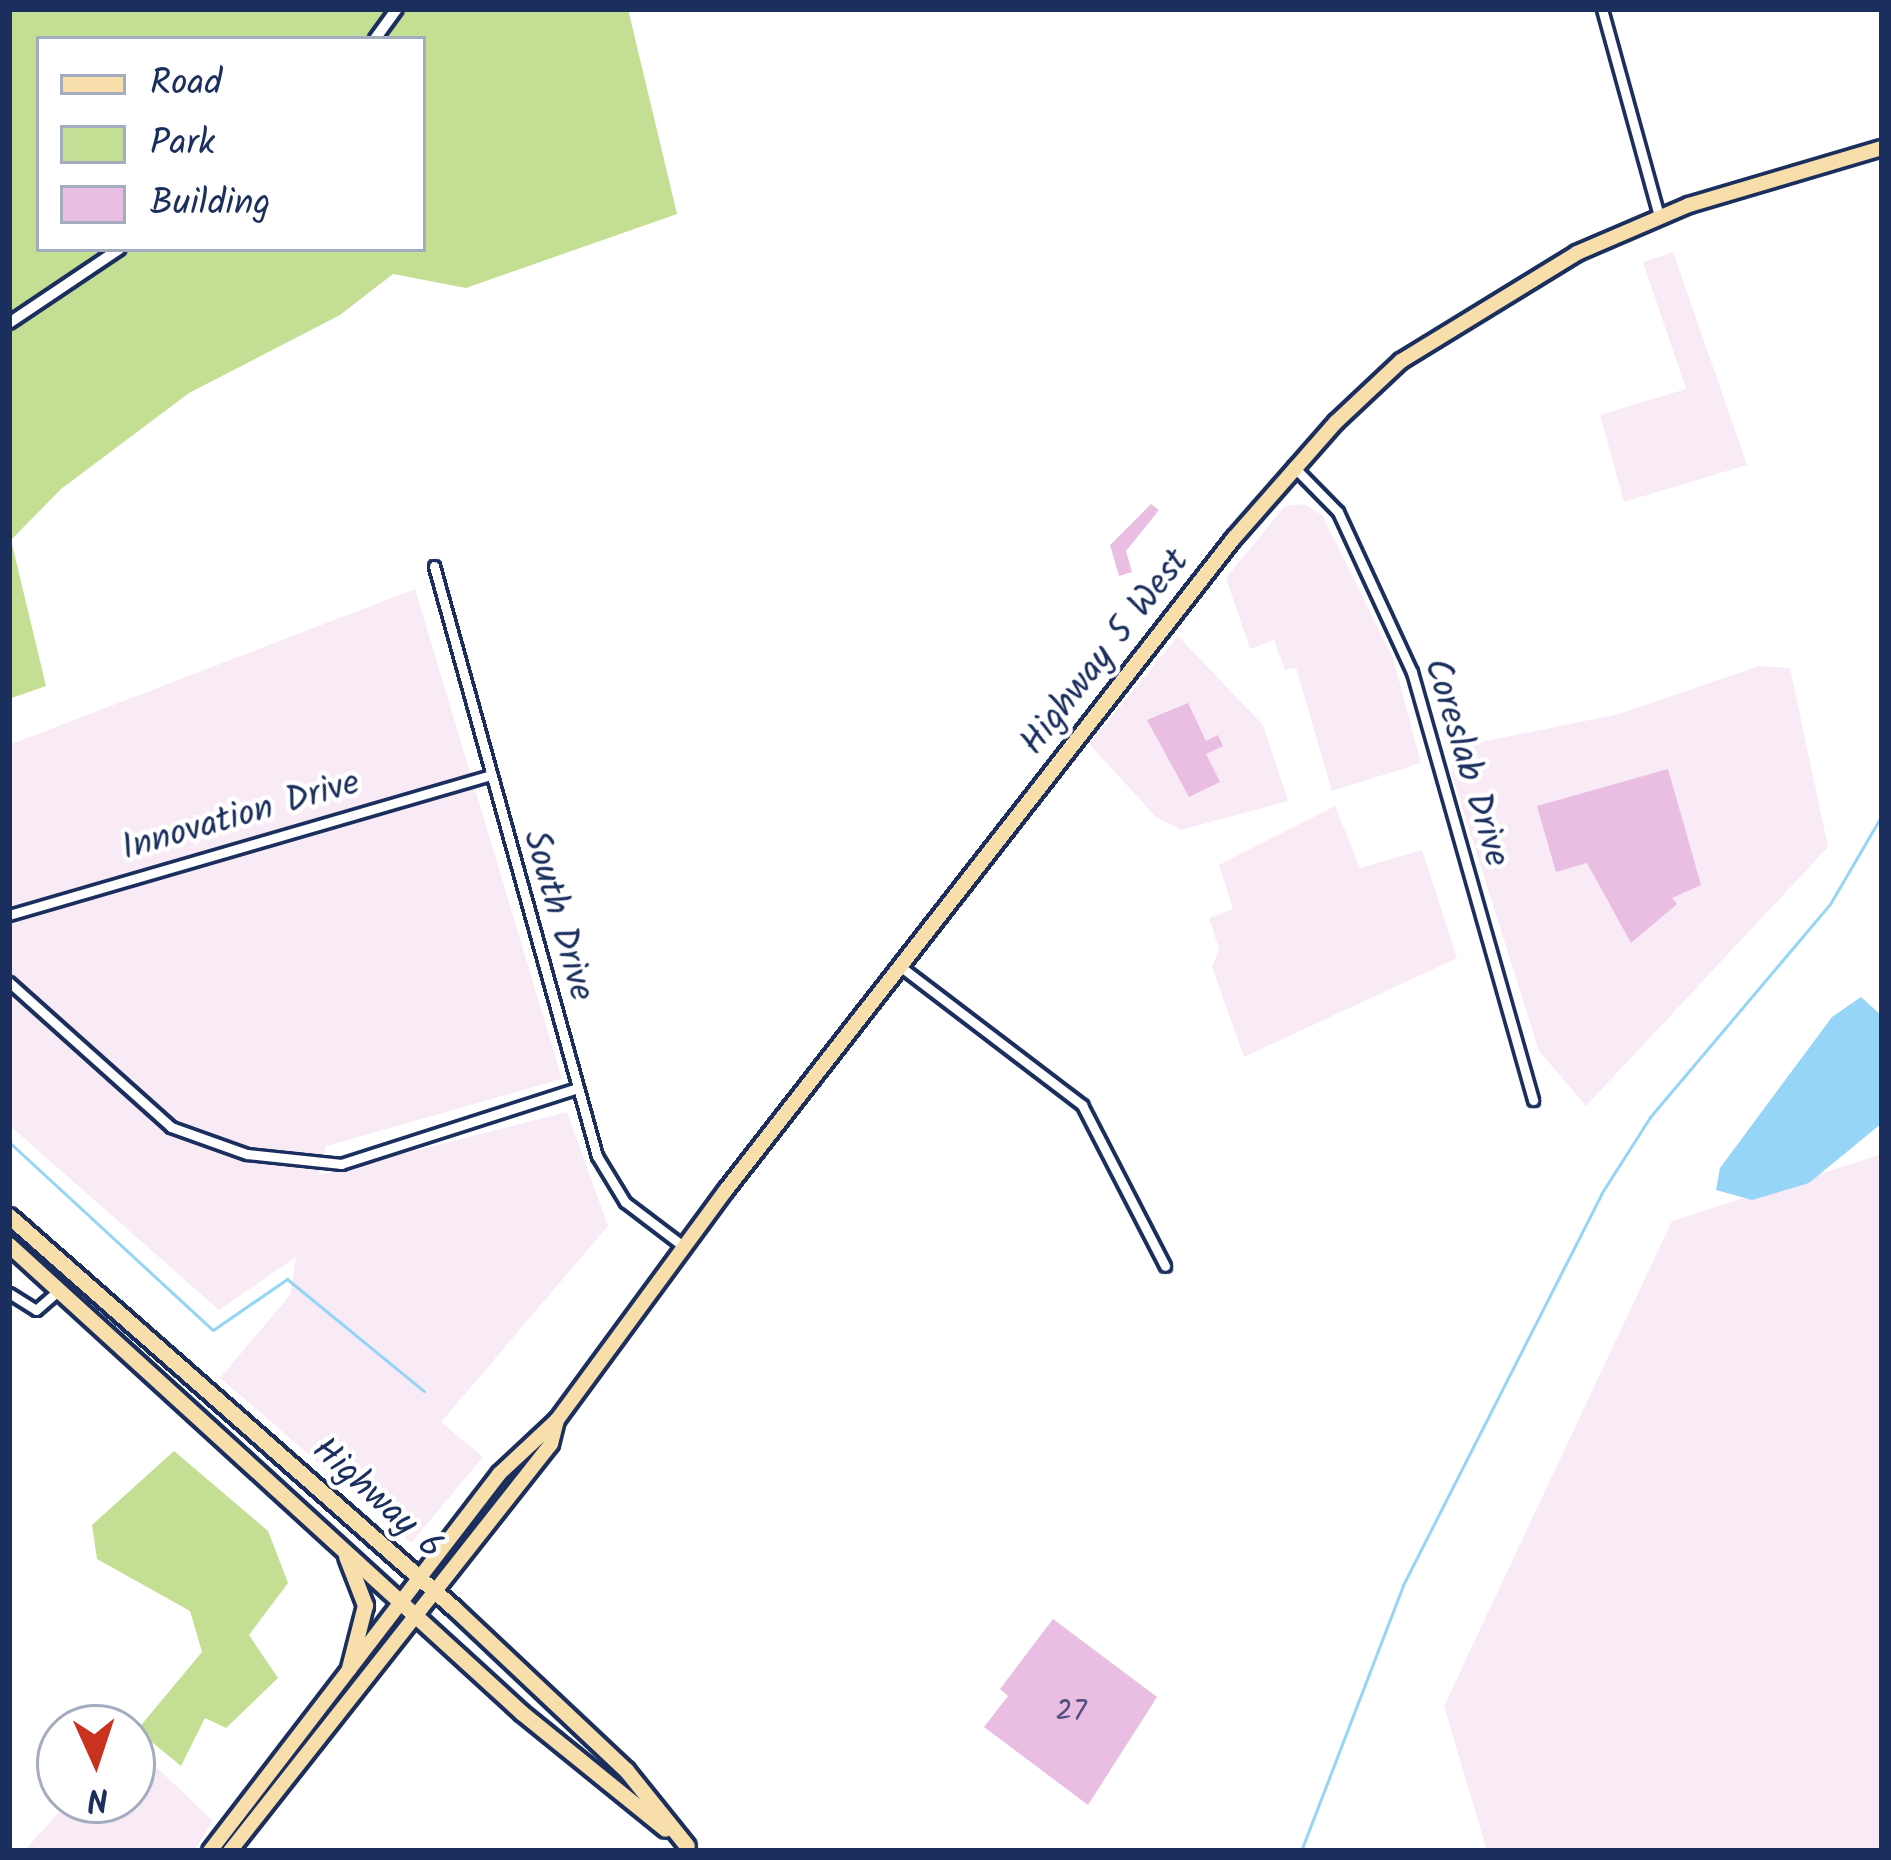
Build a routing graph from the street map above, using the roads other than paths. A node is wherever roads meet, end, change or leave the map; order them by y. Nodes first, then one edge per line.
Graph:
1 (397, 9) edge
2 (1602, 9) edge
3 (377, 36) edge
4 (1882, 148) edge
5 (1659, 216) junction
6 (114, 252) edge
7 (9, 322) edge
8 (1293, 466) junction
9 (434, 566) dead end
10 (489, 776) junction
11 (9, 915) edge
12 (901, 967) junction
13 (9, 982) edge
14 (578, 1088) junction
15 (1533, 1100) dead end
16 (9, 1216) edge
17 (9, 1245) edge
18 (683, 1246) junction
19 (1165, 1266) dead end
20 (60, 1289) junction
21 (94, 1291) junction
22 (9, 1293) edge
23 (79, 1306) junction
24 (557, 1420) junction
25 (342, 1548) junction
26 (420, 1578) junction
27 (436, 1593) junction
28 (400, 1602) junction
29 (417, 1618) junction
30 (349, 1668) junction
31 (690, 1848) edge
32 (210, 1851) edge
33 (230, 1851) edge

1 - 3 street
2 - 5 street
4 - 5 main road, Highway 5 West
5 - 8 main road, Highway 5 West
6 - 7 street
8 - 12 main road, Highway 5 West
8 - 15 street, Coreslab Drive
9 - 10 street, South Drive
10 - 11 street, Innovation Drive
10 - 14 street, South Drive
12 - 18 main road, Highway 5 West
12 - 19 street
13 - 14 street
14 - 18 street, South Drive
16 - 21 highway, Highway 6
17 - 20 highway, Highway 6
18 - 24 main road, Highway 5 West
20 - 22 street
20 - 23 highway, Highway 6
21 - 23 street
21 - 26 highway, Highway 6
23 - 25 highway, Highway 6
24 - 26 main road, Highway 5 West
24 - 27 main road, Highway 5 West
25 - 28 highway, Highway 6
25 - 30 highway
26 - 27 highway, Highway 6
26 - 28 main road, Highway 5 West
27 - 29 main road, Highway 5 West
27 - 31 highway, Highway 6
28 - 29 highway, Highway 6
28 - 30 main road, Highway 5 West
29 - 31 highway, Highway 6
29 - 33 main road, Highway 5 West
30 - 32 main road, Highway 5 West

